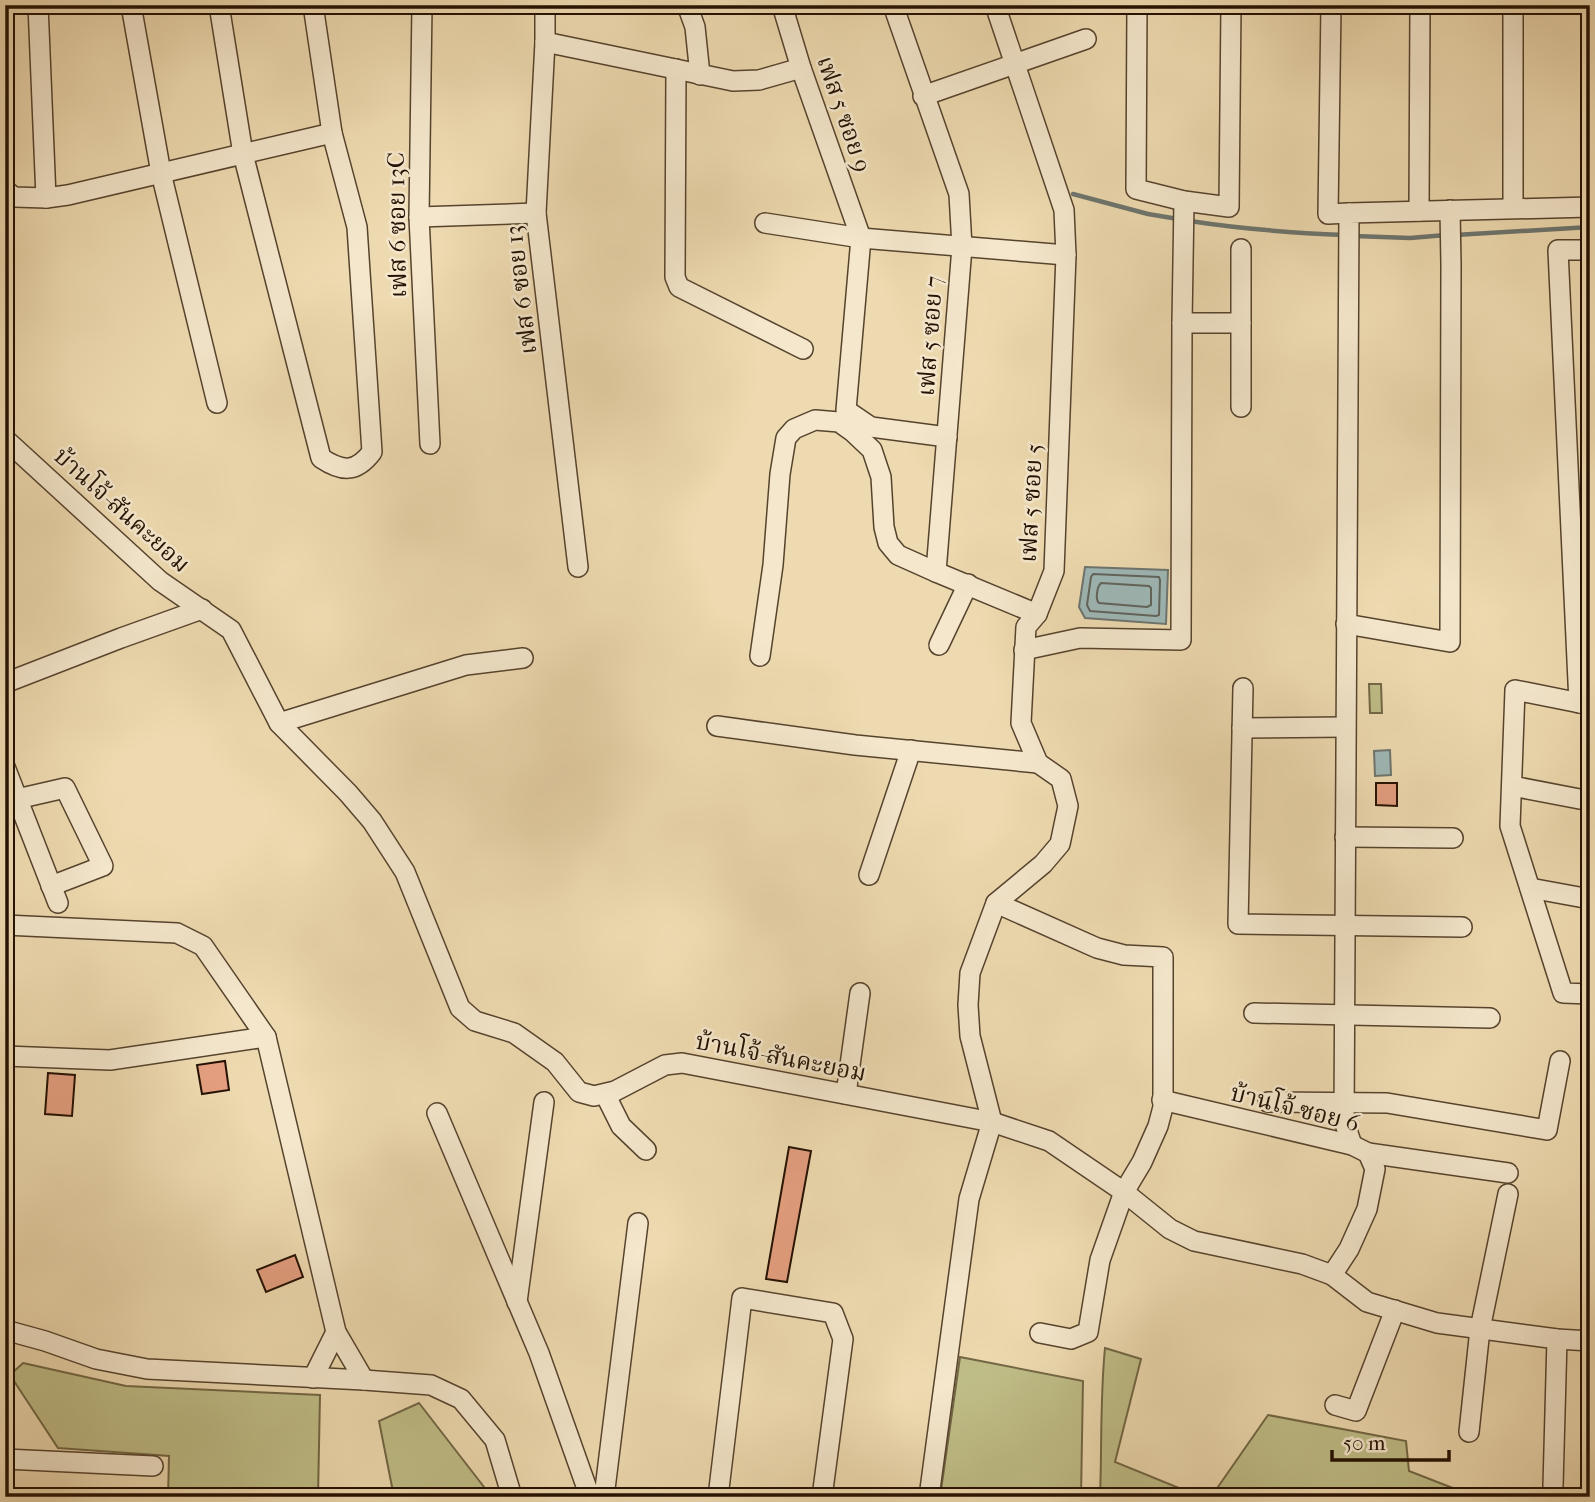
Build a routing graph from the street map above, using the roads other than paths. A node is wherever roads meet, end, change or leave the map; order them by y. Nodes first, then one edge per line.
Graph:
1 (38, 5) edge
2 (131, 5) edge
3 (219, 5) edge
4 (313, 5) edge
5 (422, 5) edge
6 (545, 5) edge
7 (687, 5) edge
8 (782, 5) edge
9 (892, 5) edge
10 (995, 5) edge
11 (1137, 5) edge
12 (1231, 5) edge
13 (1331, 5) edge
14 (1420, 5) edge
15 (1513, 5) edge
16 (1086, 39) dead end
17 (545, 42) junction
18 (1015, 64) junction
19 (801, 68) junction
20 (676, 69) junction
21 (700, 75) junction
22 (923, 96) junction
23 (332, 133) junction
24 (243, 154) junction
25 (161, 173) junction
26 (5, 190) edge
27 (46, 198) junction
28 (1184, 201) junction
29 (1590, 207) edge
30 (1513, 208) junction
31 (1419, 211) junction
32 (536, 214) junction
33 (419, 217) junction
34 (1349, 220) junction
35 (765, 223) dead end
36 (1450, 225) junction
37 (861, 238) junction
38 (962, 247) junction
39 (1241, 249) dead end
40 (1590, 250) edge
41 (1066, 255) junction
42 (1182, 323) junction
43 (1241, 323) junction
44 (803, 349) dead end
45 (217, 403) dead end
46 (1241, 407) dead end
47 (947, 437) junction
48 (5, 439) edge
49 (430, 444) dead end
50 (578, 567) dead end
51 (936, 572) junction
52 (968, 584) junction
53 (202, 609) junction
54 (1037, 614) junction
55 (1346, 624) junction
56 (939, 645) dead end
57 (1024, 650) junction
58 (760, 656) dead end
59 (523, 658) dead end
60 (5, 683) edge
61 (1243, 688) dead end
62 (1584, 704) edge
63 (279, 723) junction
64 (717, 726) dead end
65 (1345, 727) junction
66 (1242, 728) junction
67 (911, 750) junction
68 (1038, 763) junction
69 (5, 767) edge
70 (1512, 786) junction
71 (18, 799) junction
72 (1590, 801) edge
73 (1345, 837) junction
74 (1453, 838) dead end
75 (869, 875) dead end
76 (1530, 888) junction
77 (1590, 899) edge
78 (996, 903) junction
79 (5, 925) edge
80 (1344, 925) junction
81 (1462, 927) dead end
82 (860, 993) dead end
83 (1590, 994) edge
84 (1254, 1013) dead end
85 (1344, 1015) junction
86 (1490, 1018) dead end
87 (266, 1037) junction
88 (5, 1056) edge
89 (1560, 1061) dead end
90 (605, 1094) junction
91 (846, 1094) junction
92 (1162, 1100) junction
93 (544, 1102) dead end
94 (1268, 1102) dead end
95 (1343, 1104) junction
96 (437, 1113) dead end
97 (992, 1122) junction
98 (1360, 1149) junction
99 (646, 1150) dead end
100 (1508, 1173) dead end
101 (1124, 1192) junction
102 (1508, 1194) dead end
103 (638, 1223) dead end
104 (1332, 1275) junction
105 (517, 1303) junction
106 (1395, 1310) junction
107 (1480, 1329) junction
108 (5, 1330) edge
109 (336, 1332) junction
110 (1040, 1333) dead end
111 (1557, 1339) junction
112 (1590, 1341) edge
113 (313, 1378) junction
114 (364, 1380) junction
115 (1335, 1405) dead end
116 (1469, 1432) dead end
117 (5, 1459) edge
118 (153, 1466) dead end
119 (1553, 1486) dead end
120 (512, 1497) edge
121 (590, 1497) edge
122 (604, 1497) edge
123 (718, 1497) edge
124 (822, 1497) edge
125 (929, 1497) edge

1 - 27 street
2 - 25 street
3 - 24 street
4 - 23 street
5 - 33 street, เฟส 6 ซอย 13C
6 - 17 street, เฟส 6 ซอย 13
7 - 21 street
8 - 19 street, เฟส 5 ซอย 9
9 - 22 street, เฟส 5 ซอย 7
10 - 18 street, เฟส 5 ซอย 5
11 - 28 street
12 - 28 street
13 - 34 street
14 - 31 street
15 - 30 street
16 - 18 street
17 - 20 street
17 - 32 street, เฟส 6 ซอย 13
18 - 22 street
18 - 41 street, เฟส 5 ซอย 5
19 - 21 street
19 - 37 street, เฟส 5 ซอย 9
20 - 21 street
20 - 44 street
22 - 38 street, เฟส 5 ซอย 7
23 - 24 street
23 - 24 street
24 - 25 street
25 - 27 street
25 - 45 street
26 - 27 street
28 - 42 street
29 - 30 street
30 - 36 street
31 - 34 street
31 - 36 street
32 - 33 street
32 - 50 street, เฟส 6 ซอย 13
33 - 49 street, เฟส 6 ซอย 13C
34 - 55 street
35 - 37 street
36 - 55 street
37 - 38 street
37 - 47 street
38 - 41 street
38 - 47 street, เฟส 5 ซอย 7
39 - 43 street
40 - 62 street
41 - 54 street, เฟส 5 ซอย 5
42 - 43 street
42 - 57 street
43 - 46 street
47 - 51 street, เฟส 5 ซอย 7
48 - 53 street, บ้านโจ้-สันคะยอม
51 - 52 street
51 - 58 street
52 - 54 street
52 - 56 street
53 - 60 street
53 - 63 street, บ้านโจ้-สันคะยอม
54 - 57 street, เฟส 5 ซอย 5
55 - 65 street
57 - 68 street, เฟส 5 ซอย 5
59 - 63 street
61 - 66 street
62 - 70 street
63 - 90 street, บ้านโจ้-สันคะยอม
64 - 67 street
65 - 66 street
65 - 73 street
66 - 80 street
67 - 68 street
67 - 75 street
68 - 78 street, เฟส 5 ซอย 5
69 - 71 street
70 - 72 street
70 - 76 street
71 - 71 street
73 - 74 street
73 - 80 street
76 - 77 street
76 - 83 street
78 - 92 street
78 - 97 street, เฟส 5 ซอย 5
79 - 87 street
80 - 81 street
80 - 85 street
82 - 91 street
84 - 85 street
85 - 86 street
85 - 95 street
87 - 88 street
87 - 109 street
89 - 95 street
90 - 91 street, บ้านโจ้-สันคะยอม
90 - 99 street
91 - 97 street, บ้านโจ้-สันคะยอม
92 - 98 street, บ้านโจ้ ซอย 6
92 - 101 street
93 - 105 street
94 - 95 street
95 - 98 street
96 - 105 street
97 - 101 street, บ้านโจ้-สันคะยอม
97 - 125 street
98 - 100 street
98 - 104 street, บ้านโจ้ ซอย 6
101 - 104 street, บ้านโจ้-สันคะยอม
101 - 110 street
102 - 107 street
103 - 122 street
104 - 106 street, บ้านโจ้-สันคะยอม
105 - 121 street
106 - 107 street, บ้านโจ้-สันคะยอม
106 - 115 street
107 - 111 street, บ้านโจ้-สันคะยอม
107 - 116 street
108 - 113 street
109 - 113 street
109 - 114 street
111 - 112 street, บ้านโจ้-สันคะยอม
111 - 119 street
113 - 114 street
114 - 120 street
117 - 118 street
123 - 124 street

